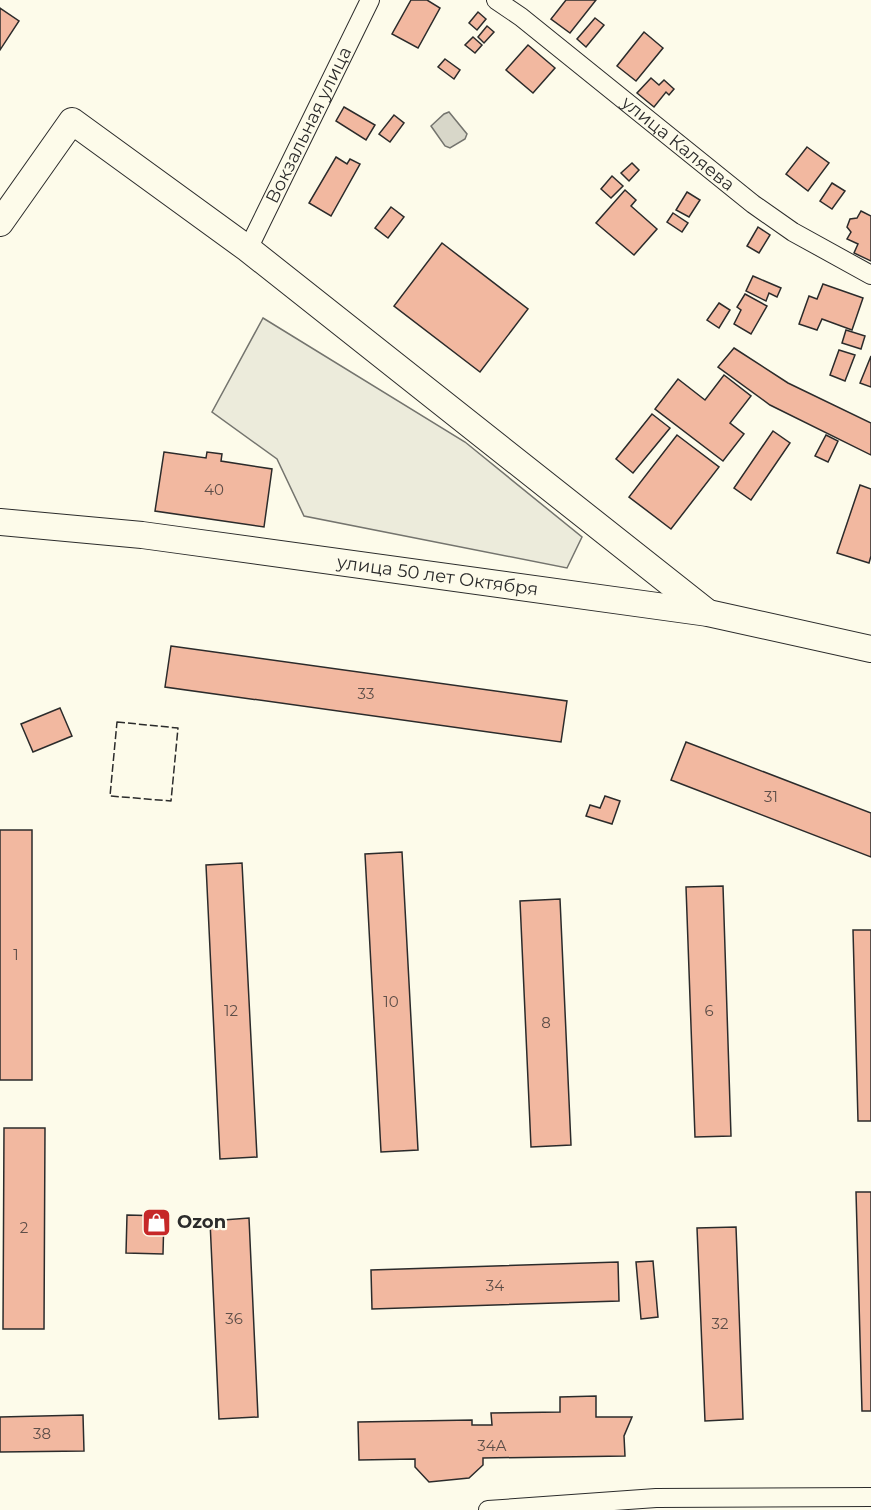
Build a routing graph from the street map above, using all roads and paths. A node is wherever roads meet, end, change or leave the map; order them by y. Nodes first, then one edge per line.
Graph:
1 (370, 0) edge
2 (496, 0) edge
3 (0, 223) edge
4 (248, 249) junction
5 (871, 275) edge
6 (0, 522) edge
7 (708, 613) junction
8 (871, 649) edge
9 (871, 1497) edge
10 (488, 1510) edge

1 - 4 street, Вокзальная улица
2 - 5 street, улица Каляева
3 - 4 street
4 - 7 street
6 - 7 street, улица 50 лет Октября
7 - 8 street, улица 50 лет Октября
9 - 10 street

